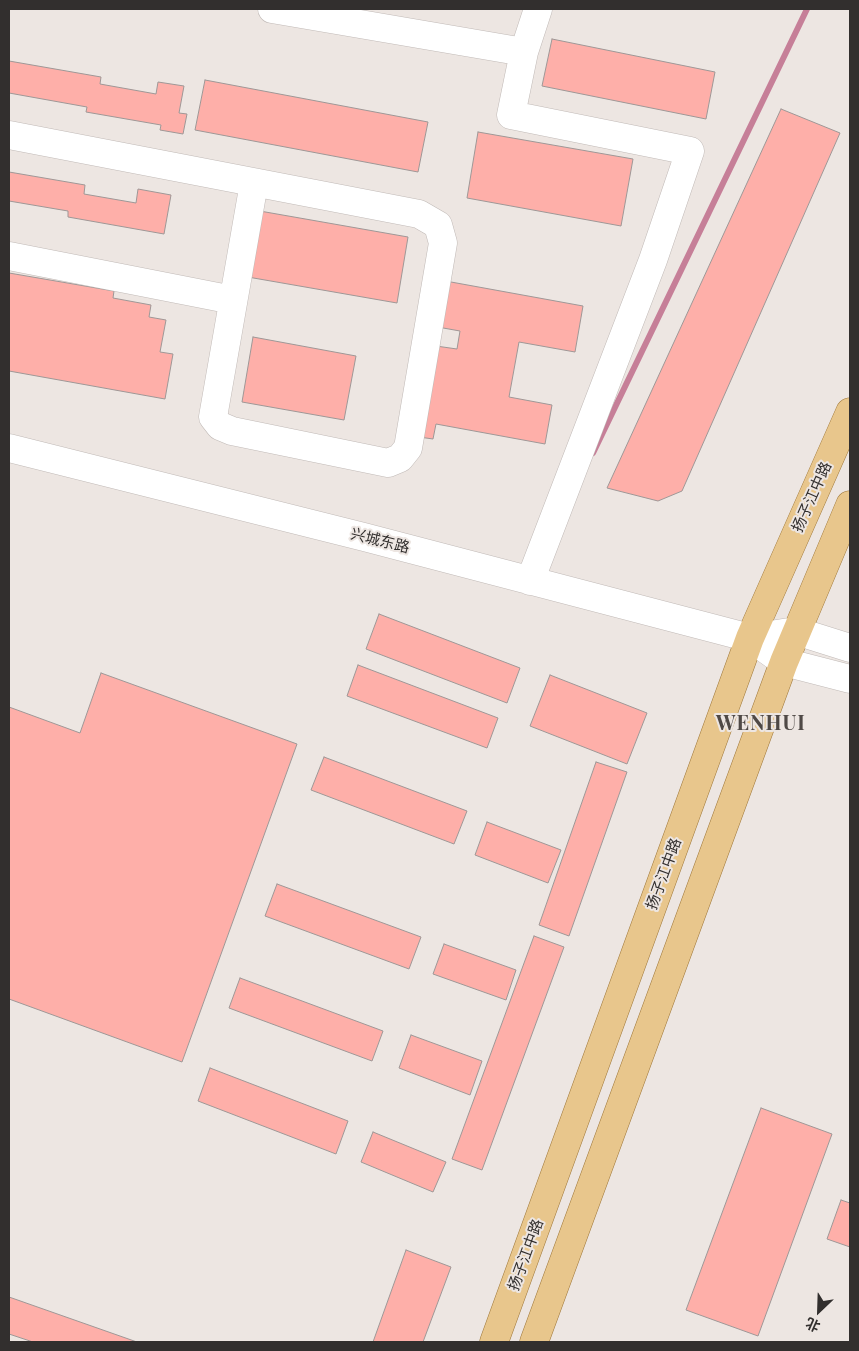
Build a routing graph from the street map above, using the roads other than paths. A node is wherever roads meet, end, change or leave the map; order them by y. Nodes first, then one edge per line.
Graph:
1 (272, 9) edge
2 (538, 9) edge
3 (524, 52) junction
4 (9, 135) edge
5 (254, 183) junction
6 (9, 256) edge
7 (233, 300) junction
8 (850, 412) edge
9 (9, 448) edge
10 (850, 504) edge
11 (530, 581) junction
12 (796, 631) junction
13 (750, 638) junction
14 (850, 648) edge
15 (784, 662) junction
16 (850, 679) edge
17 (494, 1342) edge
18 (534, 1342) edge

1 - 3 street
2 - 3 street
3 - 11 street
4 - 5 street
5 - 7 street
5 - 7 street
6 - 7 street
8 - 13 main road, 扬子江中路
9 - 11 street, 兴城东路
10 - 12 main road
11 - 13 street, 兴城东路
12 - 13 street, 兴城东路
12 - 14 street, 兴城东路
12 - 15 main road
13 - 15 street, 兴城东路
13 - 17 main road, 扬子江中路
15 - 16 street, 兴城东路
15 - 18 main road

